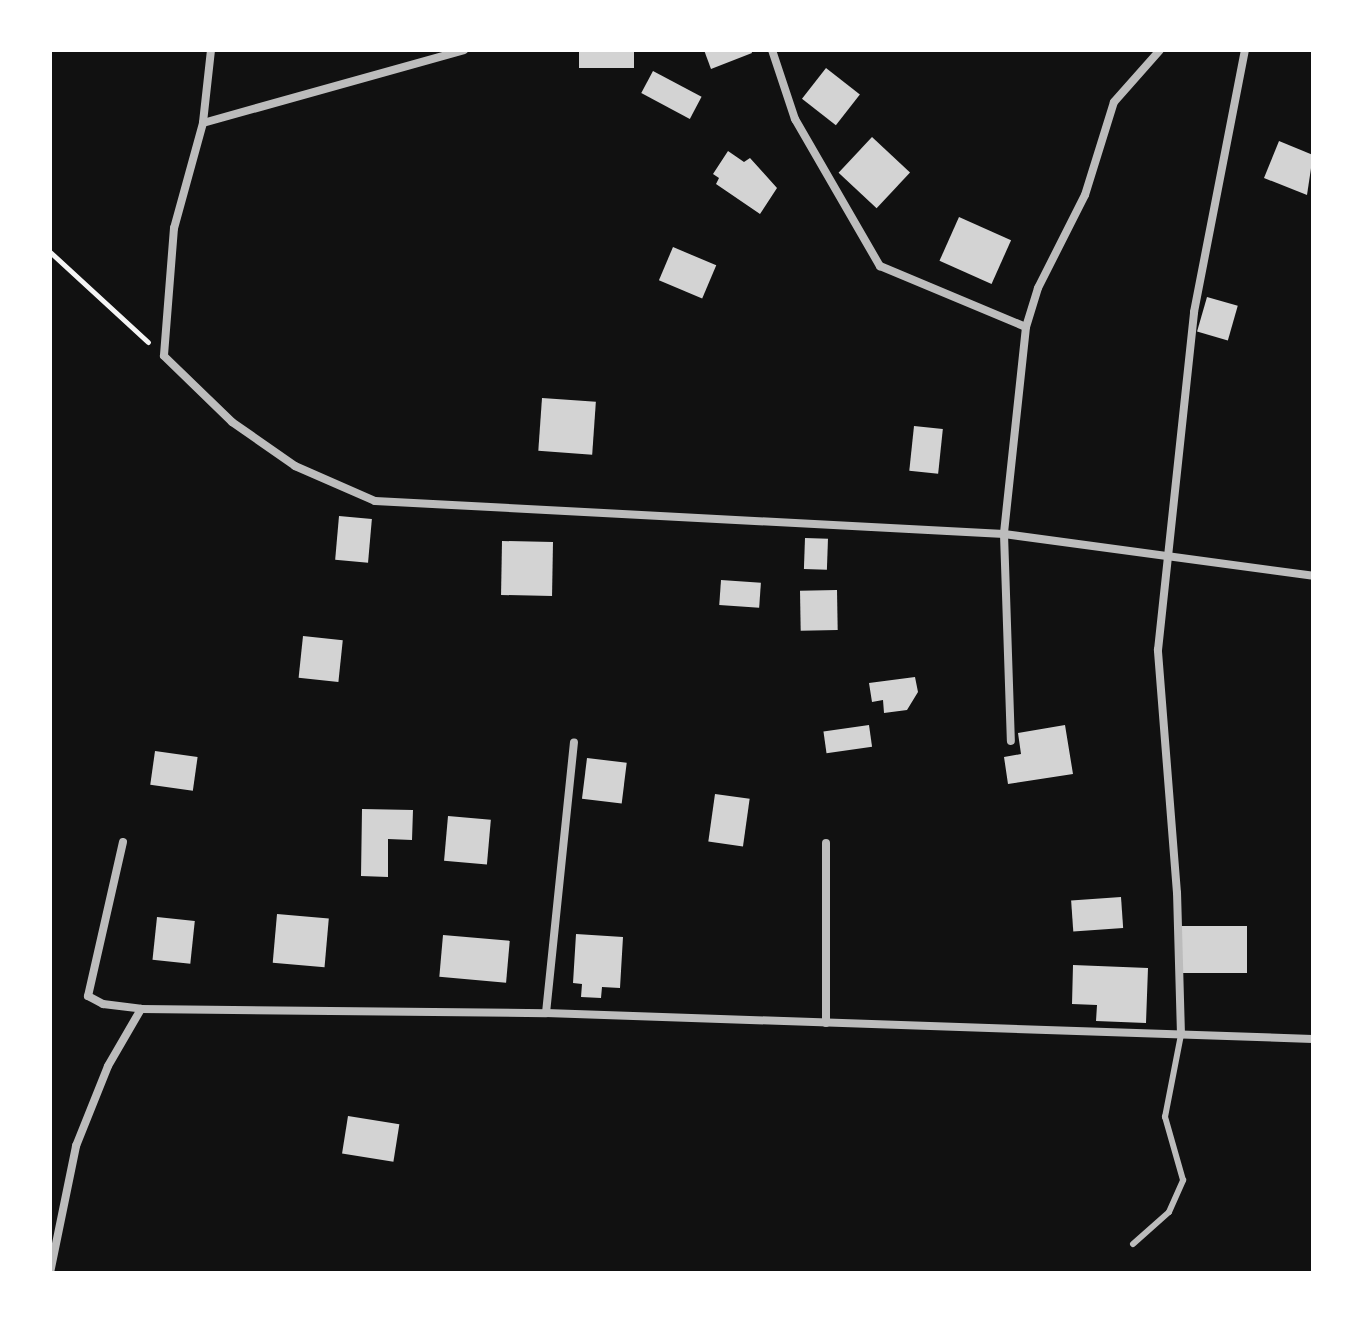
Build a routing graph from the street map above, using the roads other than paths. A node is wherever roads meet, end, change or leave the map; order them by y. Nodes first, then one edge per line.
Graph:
1 (211, 50) edge
2 (464, 50) edge
3 (772, 50) edge
4 (1160, 50) edge
5 (1245, 50) edge
6 (203, 123) junction
7 (1026, 327) junction
8 (1004, 534) junction
9 (1168, 555) junction
10 (1313, 576) edge
11 (1011, 741) dead end
12 (574, 742) dead end
13 (123, 842) dead end
14 (826, 843) dead end
15 (141, 1009) junction
16 (546, 1013) junction
17 (826, 1023) junction
18 (1181, 1035) junction
19 (1313, 1039) edge
20 (1133, 1244) dead end
21 (50, 1273) edge

1 - 6 street
2 - 6 street
3 - 7 street
4 - 7 street
5 - 9 street
6 - 8 street
7 - 8 street
8 - 9 street
8 - 11 street
9 - 10 street
9 - 18 street
12 - 16 street
13 - 15 street
14 - 17 street
15 - 16 street
15 - 21 street
16 - 17 street
17 - 18 street
18 - 19 street
18 - 20 lane

